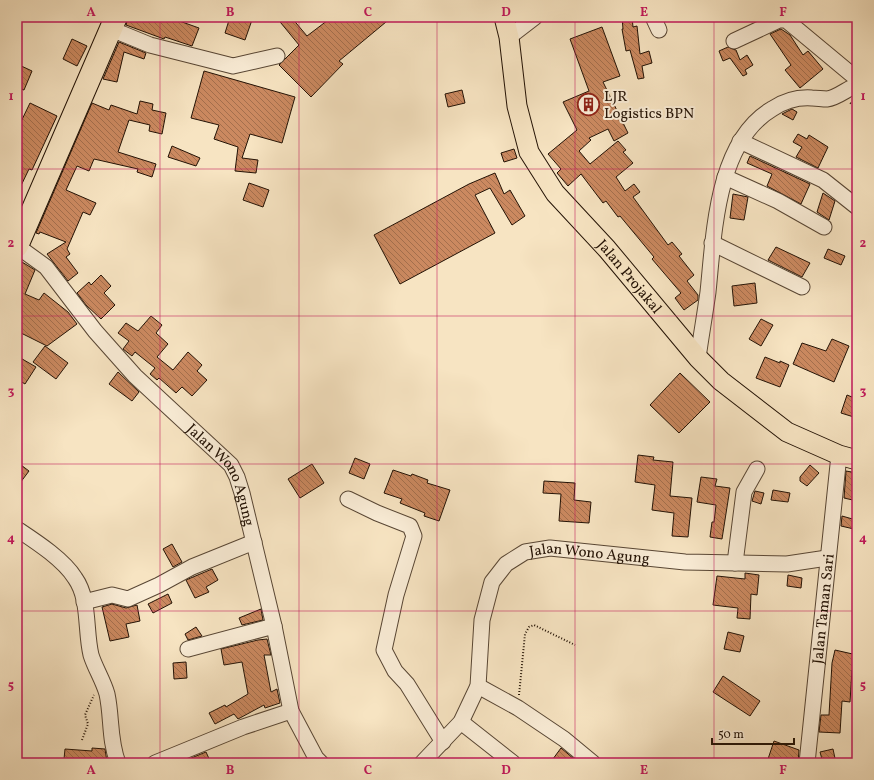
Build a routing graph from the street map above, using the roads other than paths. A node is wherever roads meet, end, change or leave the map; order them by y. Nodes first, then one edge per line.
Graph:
1 (504, 17) edge
2 (535, 17) edge
3 (114, 23) edge
4 (509, 37) junction
5 (734, 41) dead end
6 (277, 56) dead end
7 (857, 79) edge
8 (857, 85) edge
9 (740, 141) junction
10 (725, 176) junction
11 (857, 206) edge
12 (824, 227) dead end
13 (712, 243) junction
14 (17, 246) edge
15 (802, 288) dead end
16 (698, 358) junction
17 (839, 455) junction
18 (857, 460) edge
19 (757, 469) dead end
20 (348, 499) dead end
21 (17, 529) edge
22 (254, 542) junction
23 (828, 558) junction
24 (735, 563) junction
25 (84, 602) junction
26 (274, 626) junction
27 (188, 649) dead end
28 (478, 686) junction
29 (291, 711) junction
30 (461, 722) junction
31 (443, 742) junction
32 (118, 763) edge
33 (155, 763) edge
34 (321, 763) edge
35 (422, 763) edge
36 (513, 763) edge
37 (593, 763) edge
38 (807, 763) edge

1 - 4 main road, Jalan Projakal
2 - 4 street
3 - 6 street
3 - 14 highway
4 - 16 main road, Jalan Projakal
5 - 7 street
8 - 9 street
9 - 10 street
9 - 11 street
10 - 12 street
10 - 13 street
13 - 15 street
13 - 16 street
14 - 22 street, Jalan Wono Agung
16 - 17 main road, Jalan Projakal
17 - 18 main road, Jalan Projakal
17 - 23 street, Jalan Taman Sari
19 - 24 street
20 - 31 street
21 - 25 street
22 - 25 street
22 - 26 street, Jalan Wono Agung
23 - 24 street, Jalan Wono Agung
23 - 38 street, Jalan Taman Sari
24 - 28 street, Jalan Wono Agung
25 - 32 street
26 - 27 street
26 - 29 street, Jalan Wono Agung
28 - 30 street, Jalan Wono Agung
28 - 37 street
29 - 33 street
29 - 34 street, Jalan Wono Agung
30 - 31 street, Jalan Wono Agung
30 - 36 street
31 - 35 street, Jalan Wono Agung

